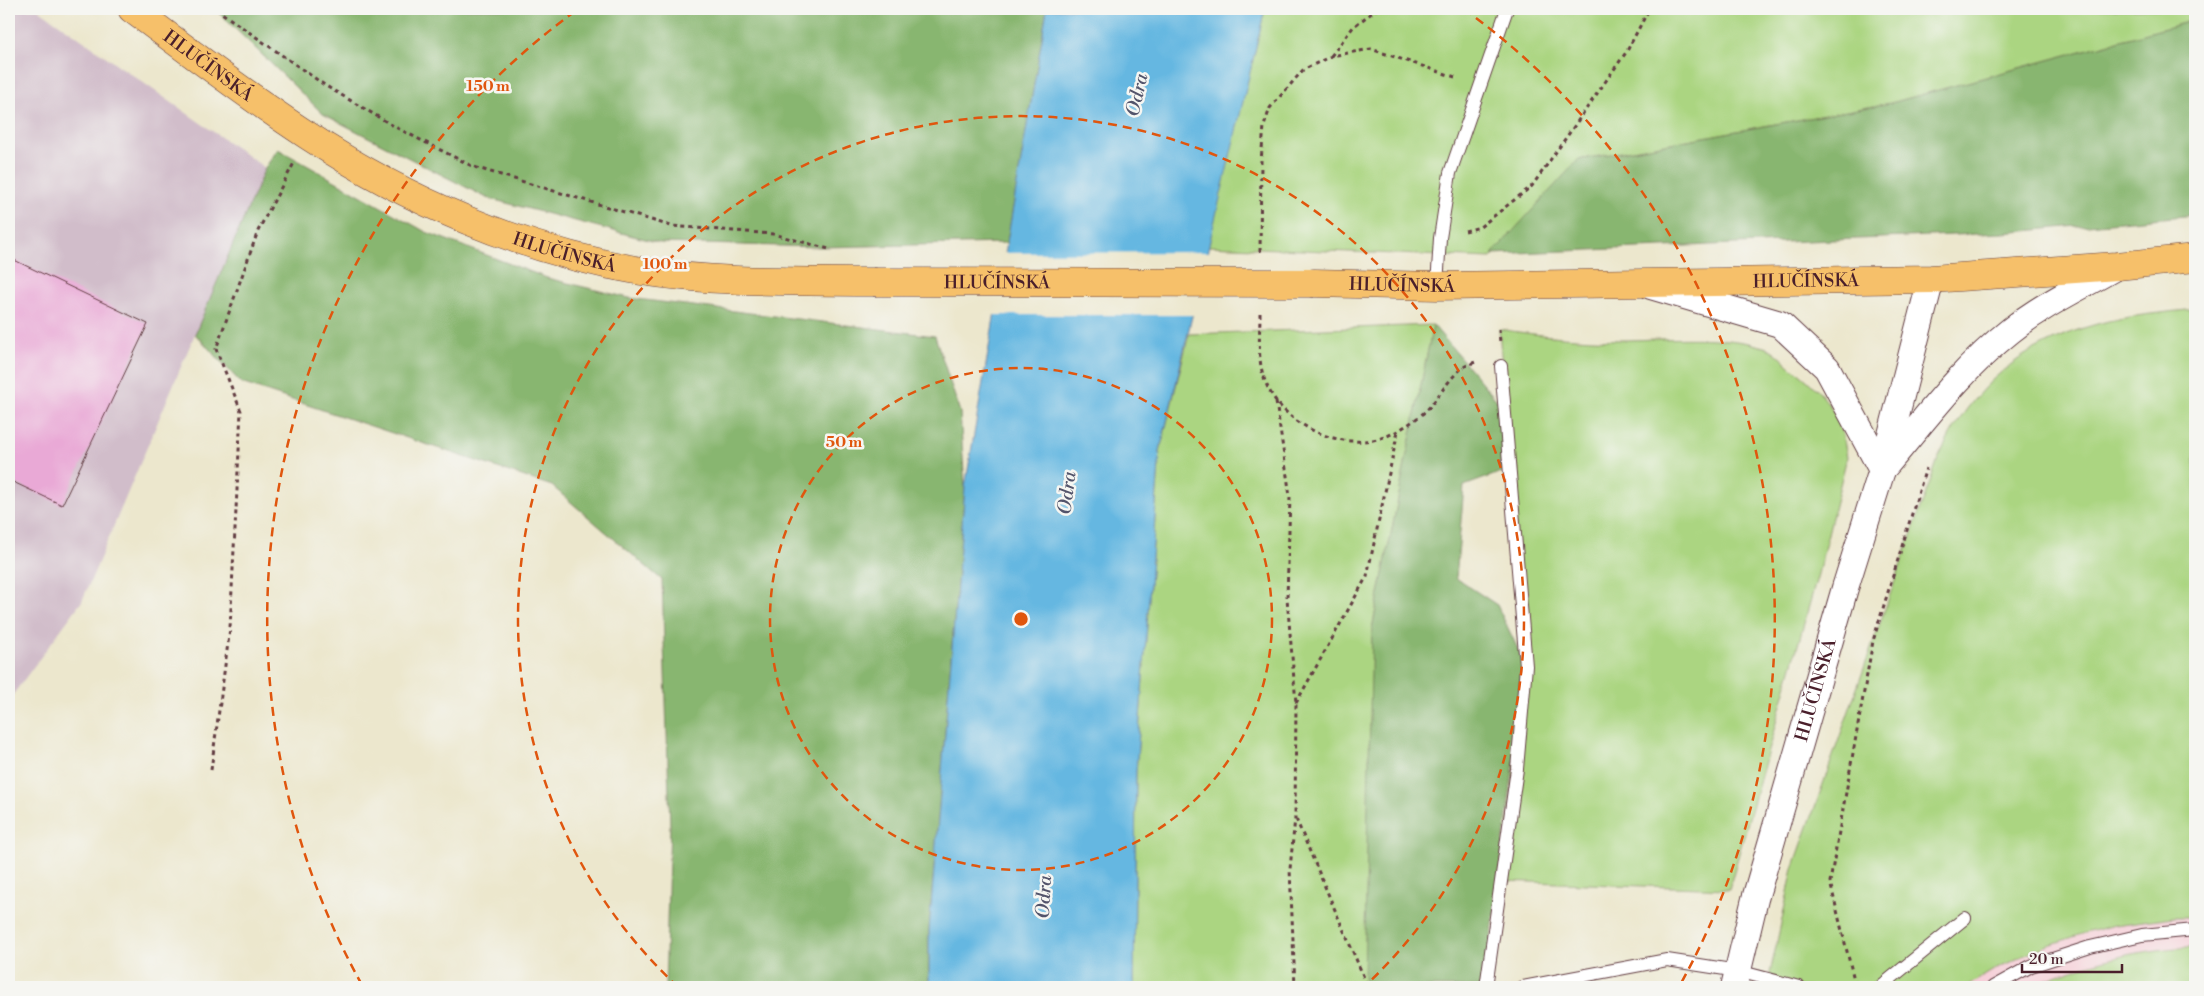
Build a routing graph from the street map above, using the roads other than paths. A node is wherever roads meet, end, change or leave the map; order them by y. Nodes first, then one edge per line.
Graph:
1 (132, 9) edge
2 (1507, 9) edge
3 (2195, 258) edge
4 (2117, 266) junction
5 (1931, 279) junction
6 (1640, 283) junction
7 (1437, 286) junction
8 (1501, 366) dead end
9 (1882, 470) junction
10 (1965, 918) dead end
11 (2195, 930) edge
12 (1736, 979) edge
13 (1486, 987) edge
14 (1523, 987) edge
15 (1799, 987) edge
16 (1880, 987) edge
17 (1993, 987) edge

1 - 7 main road, HLUČÍNSKÁ, bridge
2 - 7 lane
3 - 4 main road, HLUČÍNSKÁ
4 - 5 main road, HLUČÍNSKÁ
4 - 9 street
5 - 6 main road, HLUČÍNSKÁ
5 - 9 street, HLUČÍNSKÁ
6 - 7 main road, HLUČÍNSKÁ
6 - 9 street
8 - 13 lane
9 - 12 street, HLUČÍNSKÁ
10 - 16 lane
11 - 17 lane
12 - 14 lane
12 - 15 lane

